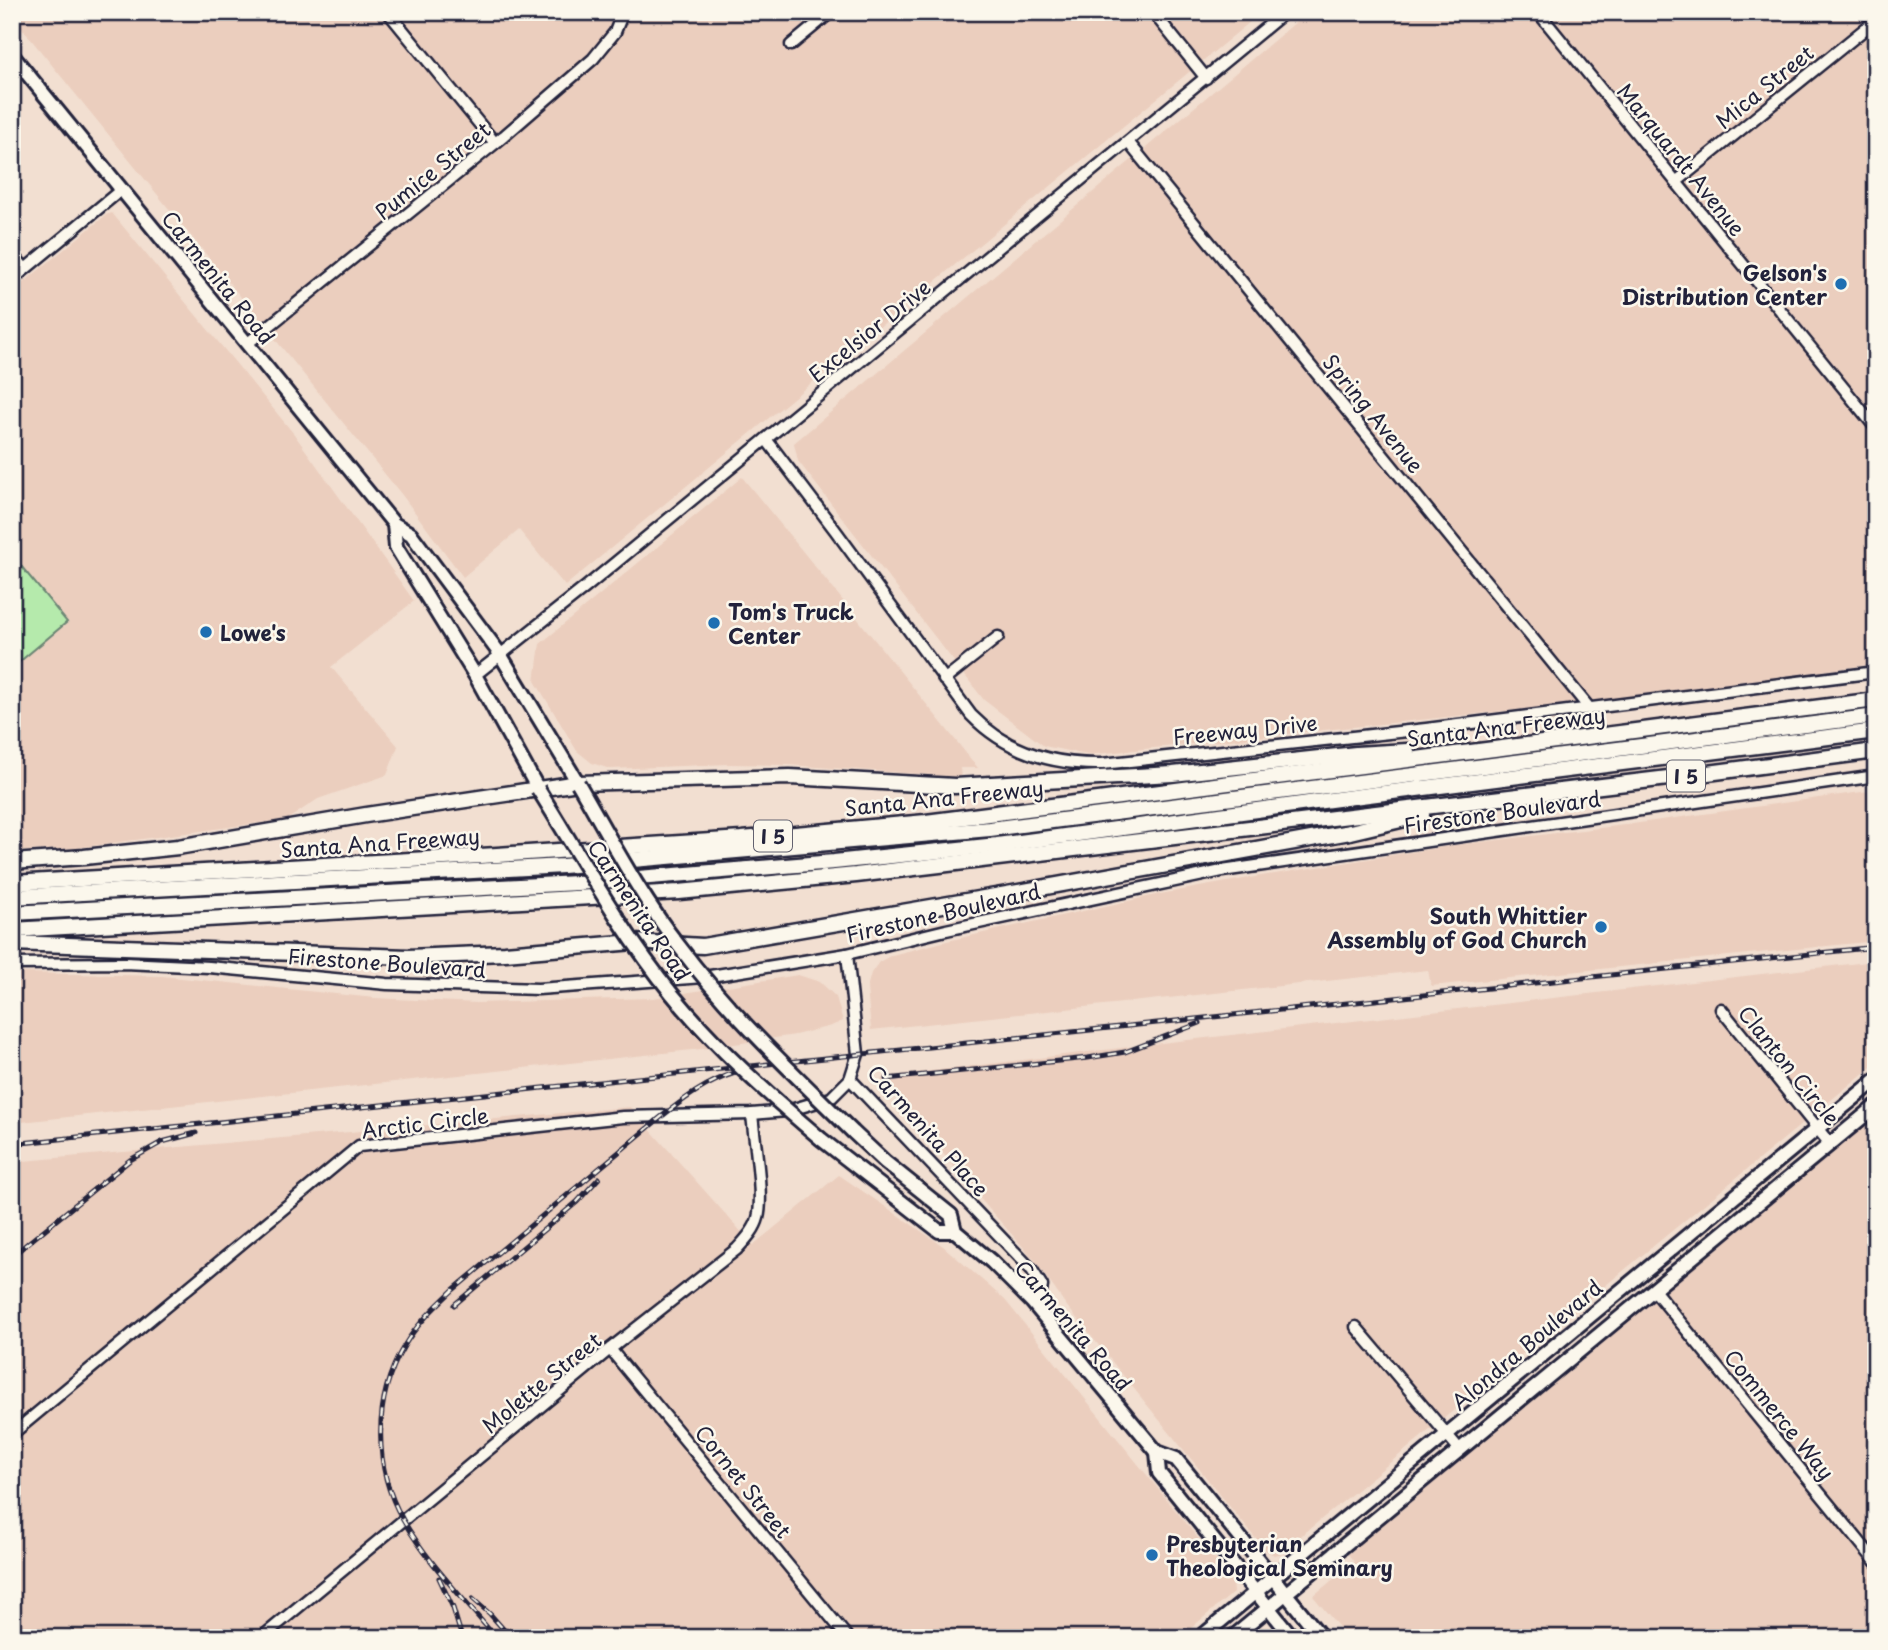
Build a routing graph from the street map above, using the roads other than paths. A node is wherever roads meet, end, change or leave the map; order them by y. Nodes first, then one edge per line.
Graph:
1 (388, 12) edge
2 (623, 12) edge
3 (831, 12) edge
4 (1153, 12) edge
5 (1285, 12) edge
6 (1538, 12) edge
7 (1876, 20) edge
8 (791, 45) dead end
9 (12, 55) edge
10 (1206, 78) junction
11 (1128, 142) junction
12 (495, 143) junction
13 (1676, 183) junction
14 (122, 189) junction
15 (12, 253) edge
16 (25, 269) junction
17 (12, 280) edge
18 (248, 343) junction
19 (1876, 428) edge
20 (765, 439) junction
21 (394, 524) junction
22 (998, 636) dead end
23 (500, 654) junction
24 (1876, 672) edge
25 (475, 675) junction
26 (944, 681) junction
27 (1876, 700) edge
28 (1590, 709) junction
29 (1876, 716) edge
30 (1876, 731) edge
31 (1530, 744) junction
32 (1876, 751) edge
33 (1876, 776) edge
34 (578, 783) junction
35 (538, 789) junction
36 (1496, 798) junction
37 (12, 862) edge
38 (12, 883) edge
39 (12, 897) edge
40 (12, 913) edge
41 (12, 930) edge
42 (634, 942) junction
43 (12, 943) edge
44 (677, 945) junction
45 (847, 954) junction
46 (12, 964) edge
47 (1721, 1009) dead end
48 (850, 1079) junction
49 (1876, 1080) edge
50 (1876, 1107) edge
51 (752, 1114) junction
52 (1817, 1128) junction
53 (1830, 1144) junction
54 (955, 1231) junction
55 (1654, 1290) junction
56 (1038, 1309) junction
57 (1589, 1317) junction
58 (1356, 1327) dead end
59 (1602, 1332) junction
60 (610, 1349) junction
61 (12, 1434) edge
62 (1446, 1434) junction
63 (1460, 1450) junction
64 (1157, 1452) junction
65 (1876, 1562) edge
66 (1273, 1578) junction
67 (1256, 1592) junction
68 (1286, 1593) junction
69 (1268, 1608) junction
70 (261, 1638) edge
71 (848, 1638) edge
72 (1200, 1638) edge
73 (1232, 1638) edge
74 (1293, 1638) edge
75 (1322, 1638) edge

1 - 12 street
2 - 12 street, Pumice Street
3 - 8 street
4 - 10 street
5 - 10 street, Excelsior Drive
6 - 13 street, Marquardt Avenue
7 - 13 street, Mica Street
9 - 14 main road, Carmenita Road
10 - 11 street, Excelsior Drive
11 - 20 street, Excelsior Drive
11 - 28 street, Spring Avenue
12 - 18 street, Pumice Street
13 - 19 street, Marquardt Avenue
14 - 16 street
14 - 18 main road, Carmenita Road
15 - 16 street
16 - 17 street
18 - 21 main road, Carmenita Road
20 - 23 street, Excelsior Drive
20 - 26 street, Freeway Drive
21 - 23 main road, Carmenita Road
21 - 25 main road, Carmenita Road
22 - 26 street
23 - 25 street, Excelsior Drive
23 - 34 main road, Carmenita Road
24 - 28 street, Freeway Drive
25 - 35 main road, Carmenita Road
26 - 28 street, Freeway Drive
27 - 31 highway, Santa Ana Freeway / I 5
29 - 39 highway
30 - 40 highway
31 - 34 highway
31 - 38 highway, Santa Ana Freeway / I 5
32 - 36 highway, I 5
33 - 45 street, Firestone Boulevard
34 - 35 highway
34 - 44 main road, Carmenita Road, bridge
35 - 37 highway
35 - 42 main road, Carmenita Road, bridge
36 - 41 highway, I 5
36 - 44 highway
42 - 43 highway
42 - 44 highway
42 - 54 main road, Carmenita Road, bridge
44 - 54 main road, Carmenita Road, bridge
45 - 46 street, Firestone Boulevard
45 - 48 street, Carmenita Place
47 - 52 street, Clanton Circle
48 - 51 street, Arctic Circle
48 - 56 street, Carmenita Place
49 - 52 main road, Alondra Boulevard
50 - 53 main road, Alondra Boulevard
51 - 60 street, Molette Street
51 - 61 street, Arctic Circle
52 - 53 street, Clanton Circle
52 - 57 main road, Alondra Boulevard
53 - 55 main road, Alondra Boulevard
54 - 56 main road, Carmenita Road
55 - 59 main road, Alondra Boulevard
55 - 65 street, Commerce Way
56 - 64 main road, Carmenita Road
57 - 59 main road
57 - 62 main road, Alondra Boulevard
58 - 62 street
59 - 63 main road, Alondra Boulevard
60 - 70 street, Molette Street
60 - 71 street, Cornet Street
62 - 63 street
62 - 66 main road, Alondra Boulevard
63 - 68 main road, Alondra Boulevard
64 - 66 main road, Carmenita Road
64 - 67 main road, Carmenita Road
66 - 67 main road, Alondra Boulevard
66 - 68 main road, Carmenita Road
67 - 69 main road, Carmenita Road
67 - 72 main road, Alondra Boulevard
68 - 69 main road, Alondra Boulevard
68 - 75 main road, Carmenita Road
69 - 73 main road, Alondra Boulevard
69 - 74 main road, Carmenita Road

